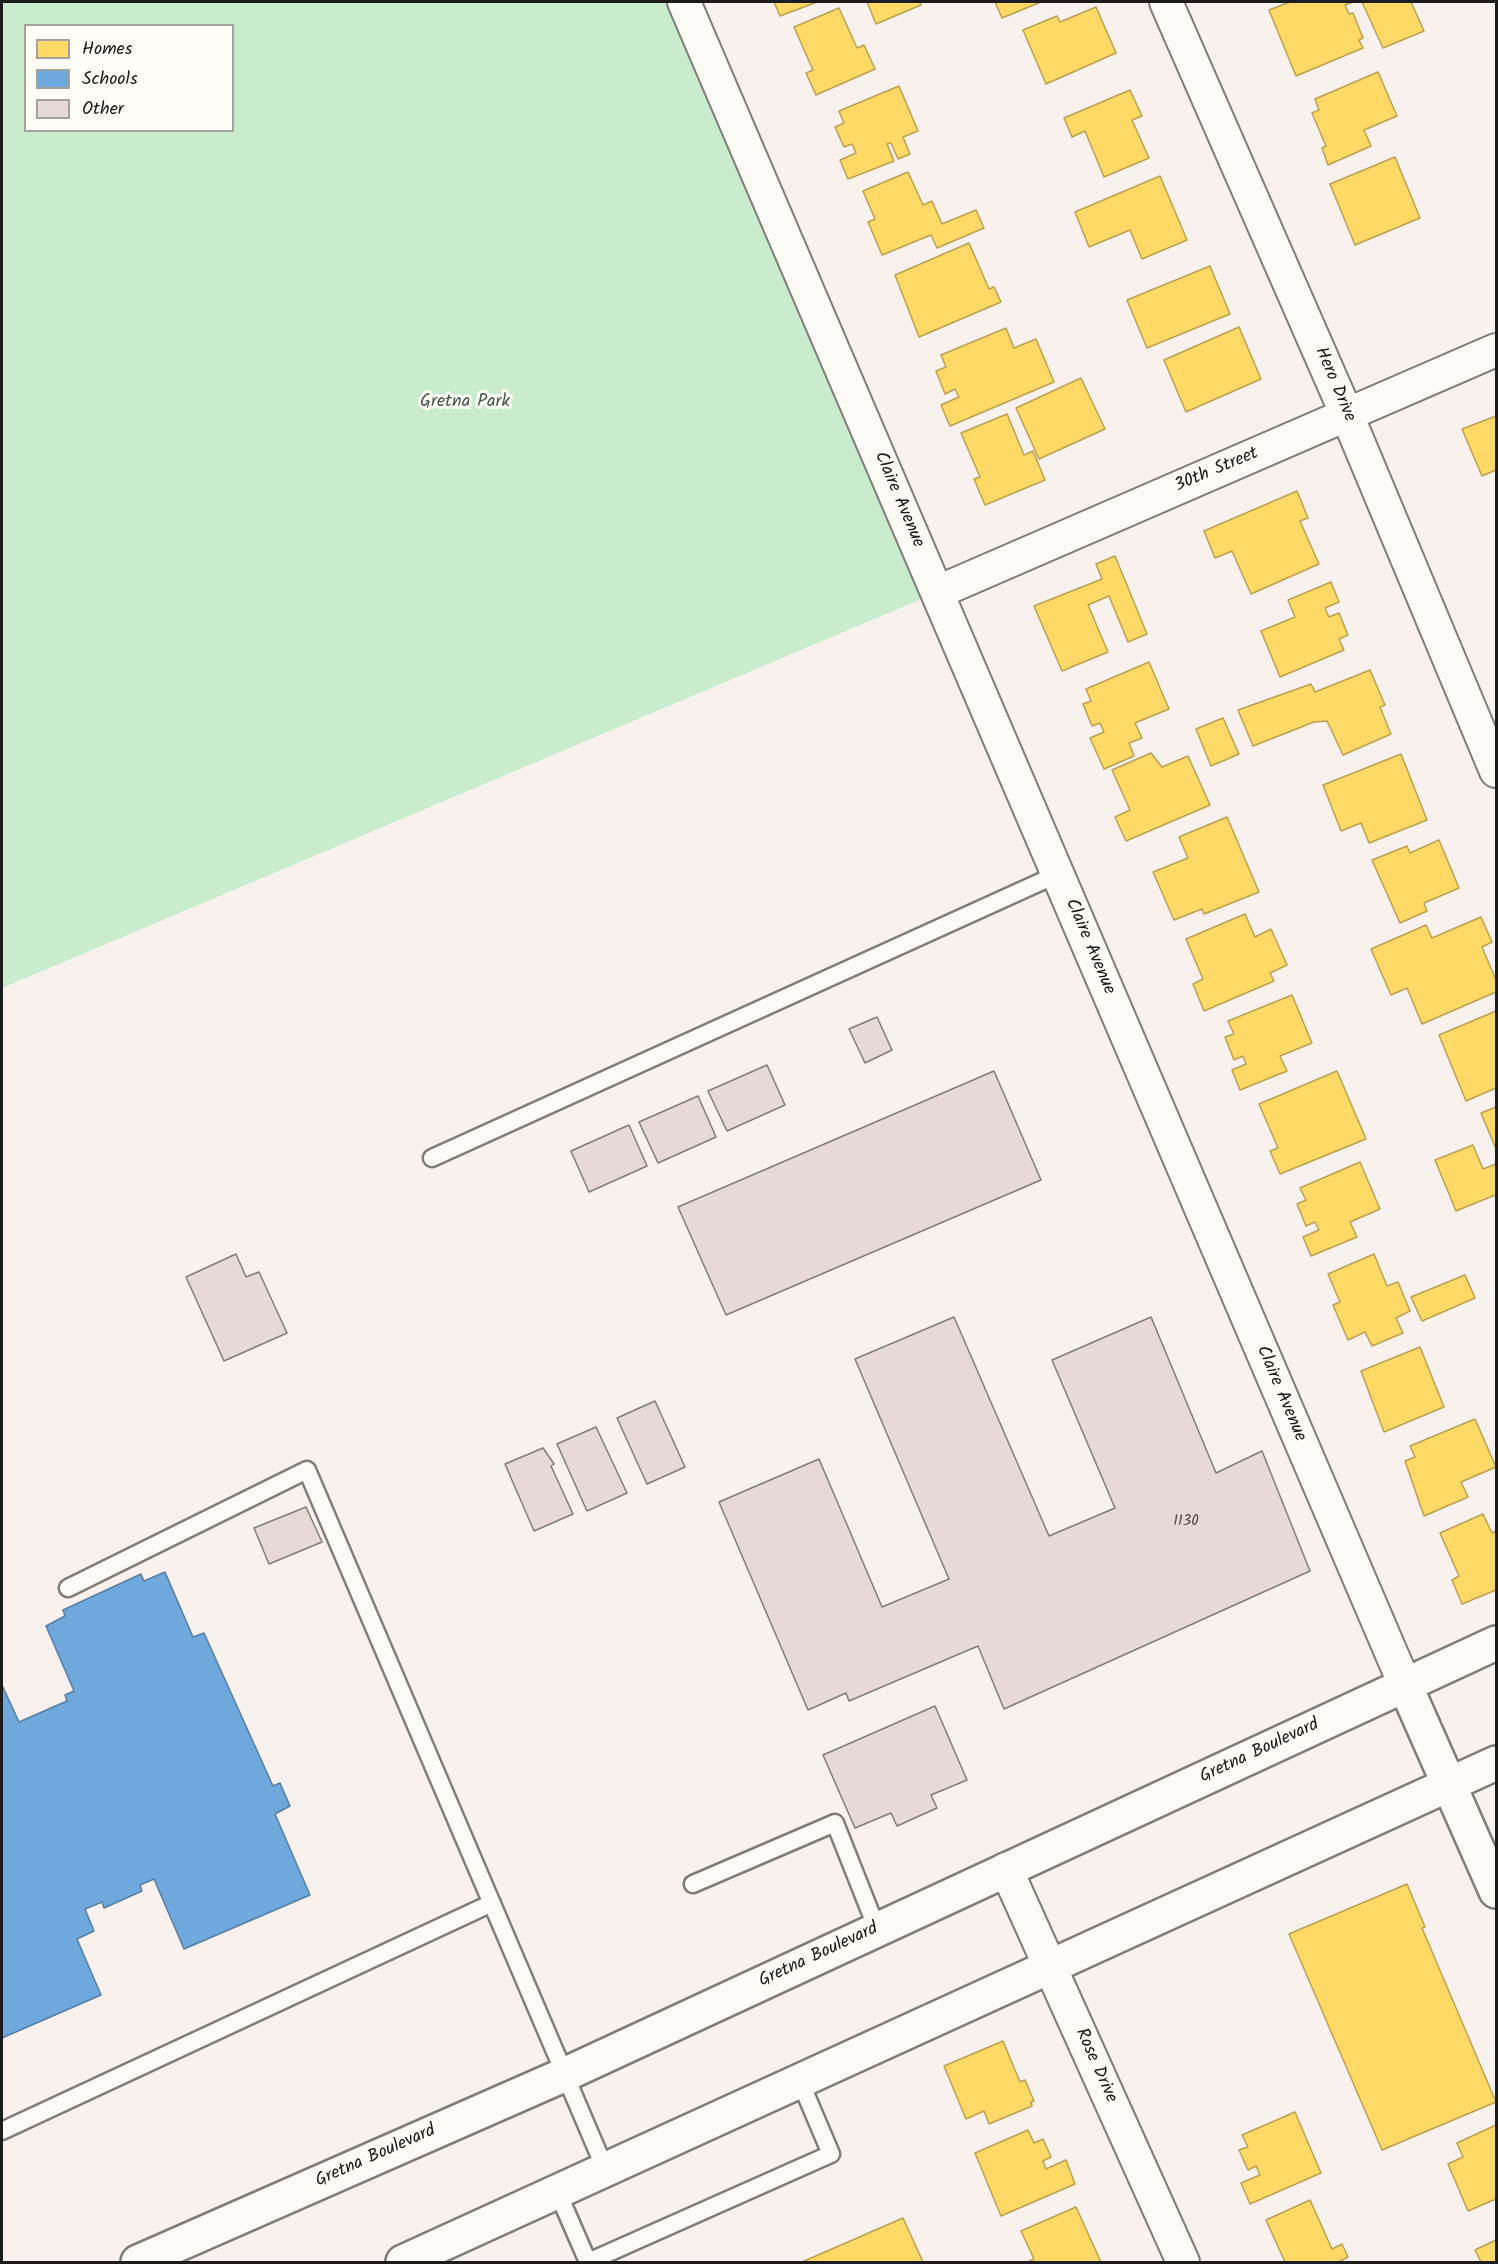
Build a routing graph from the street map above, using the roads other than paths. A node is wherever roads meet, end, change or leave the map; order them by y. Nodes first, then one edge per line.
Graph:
1 (684, 2) edge
2 (1166, 2) edge
3 (1497, 350) edge
4 (1347, 415) junction
5 (938, 592) junction
6 (1497, 771) edge
7 (1058, 874) junction
8 (432, 1158) dead end
9 (68, 1588) dead end
10 (1497, 1643) edge
11 (1405, 1685) junction
12 (1497, 1763) edge
13 (1449, 1784) junction
14 (1006, 1869) junction
15 (693, 1884) dead end
16 (1497, 1891) edge
17 (492, 1903) junction
18 (878, 1929) junction
19 (1050, 1967) junction
20 (566, 2074) junction
21 (800, 2082) junction
22 (2, 2131) edge
23 (606, 2171) junction
24 (558, 2193) junction
25 (421, 2259) edge
26 (138, 2262) edge
27 (588, 2262) edge
28 (1183, 2262) edge

1 - 5 street, Claire Avenue
2 - 4 street, Hero Drive
3 - 4 street, 30th Street
4 - 5 street, 30th Street
4 - 6 street, Hero Drive
5 - 7 street, Claire Avenue
7 - 8 lane
7 - 11 street, Claire Avenue
9 - 17 lane
10 - 11 street, Gretna Boulevard
11 - 13 street, Claire Avenue
11 - 14 street, Gretna Boulevard
12 - 13 street
13 - 16 street, Claire Avenue
13 - 19 street
14 - 18 street, Gretna Boulevard
14 - 19 street, Rose Drive
15 - 18 lane
17 - 20 lane
17 - 22 lane
18 - 20 street, Gretna Boulevard
19 - 21 street
19 - 28 street, Rose Drive
20 - 23 lane
20 - 26 street, Gretna Boulevard
21 - 23 street
21 - 27 lane
23 - 24 street
24 - 25 street
24 - 27 lane

